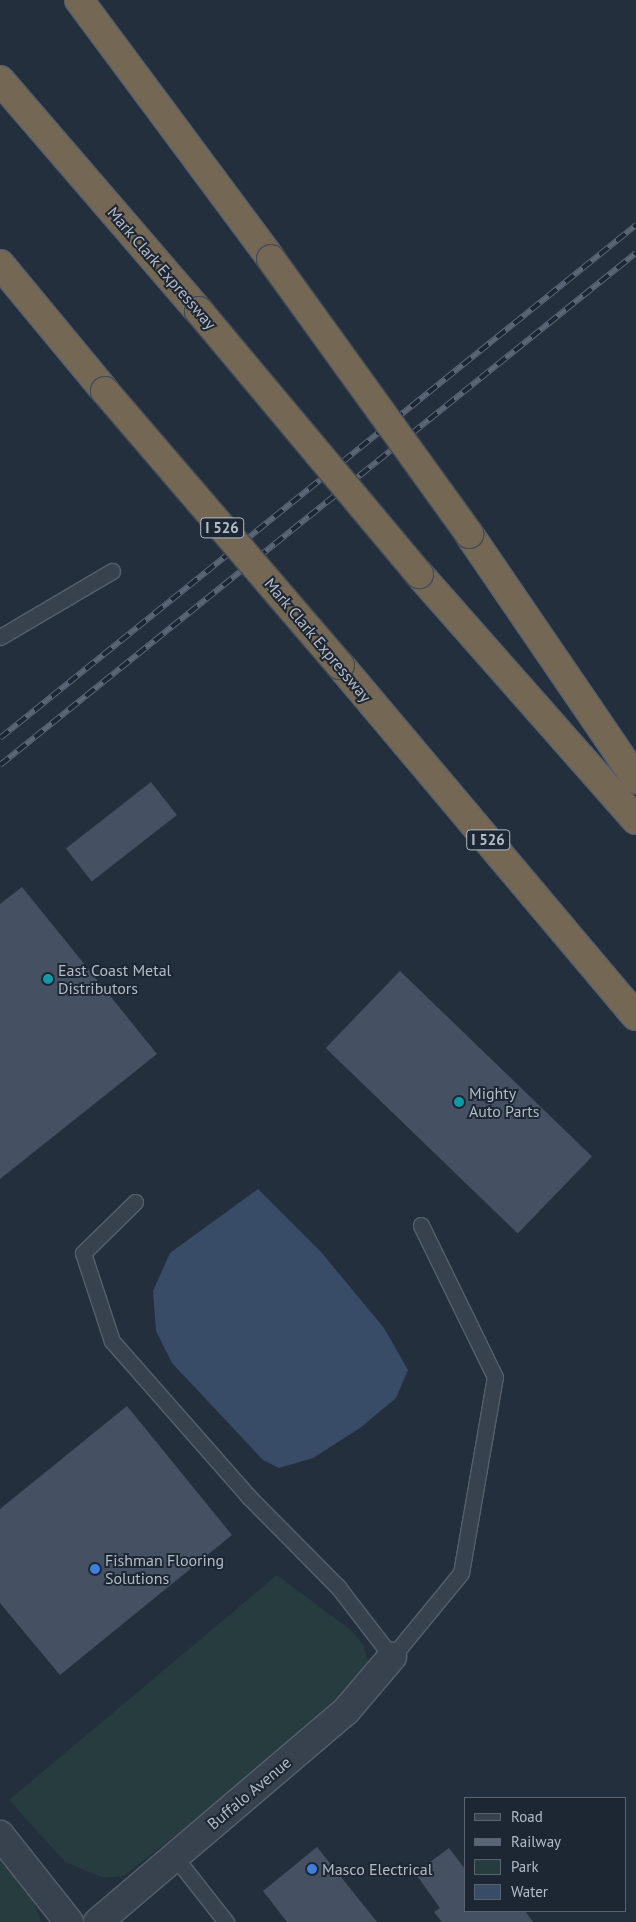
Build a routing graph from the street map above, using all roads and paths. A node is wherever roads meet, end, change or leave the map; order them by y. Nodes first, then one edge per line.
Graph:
1 (79, 0) edge
2 (0, 80) edge
3 (0, 264) edge
4 (0, 286) edge
5 (105, 391) junction
6 (112, 571) dead end
7 (0, 637) edge
8 (636, 779) edge
9 (636, 820) edge
10 (636, 1016) edge
11 (136, 1202) dead end
12 (421, 1225) dead end
13 (392, 1657) junction
14 (0, 1835) edge
15 (175, 1857) junction
16 (69, 1922) edge
17 (98, 1922) edge
18 (226, 1922) edge

1 - 8 highway, bridge
2 - 9 highway, Mark Clark Expressway, bridge
3 - 5 highway, Mark Clark Expressway / I 526
4 - 5 highway
5 - 10 highway, Mark Clark Expressway / I 526, bridge
6 - 7 lane
11 - 13 lane
12 - 13 lane
13 - 15 street, Buffalo Avenue
14 - 16 street
15 - 17 street, Buffalo Avenue
15 - 18 lane

